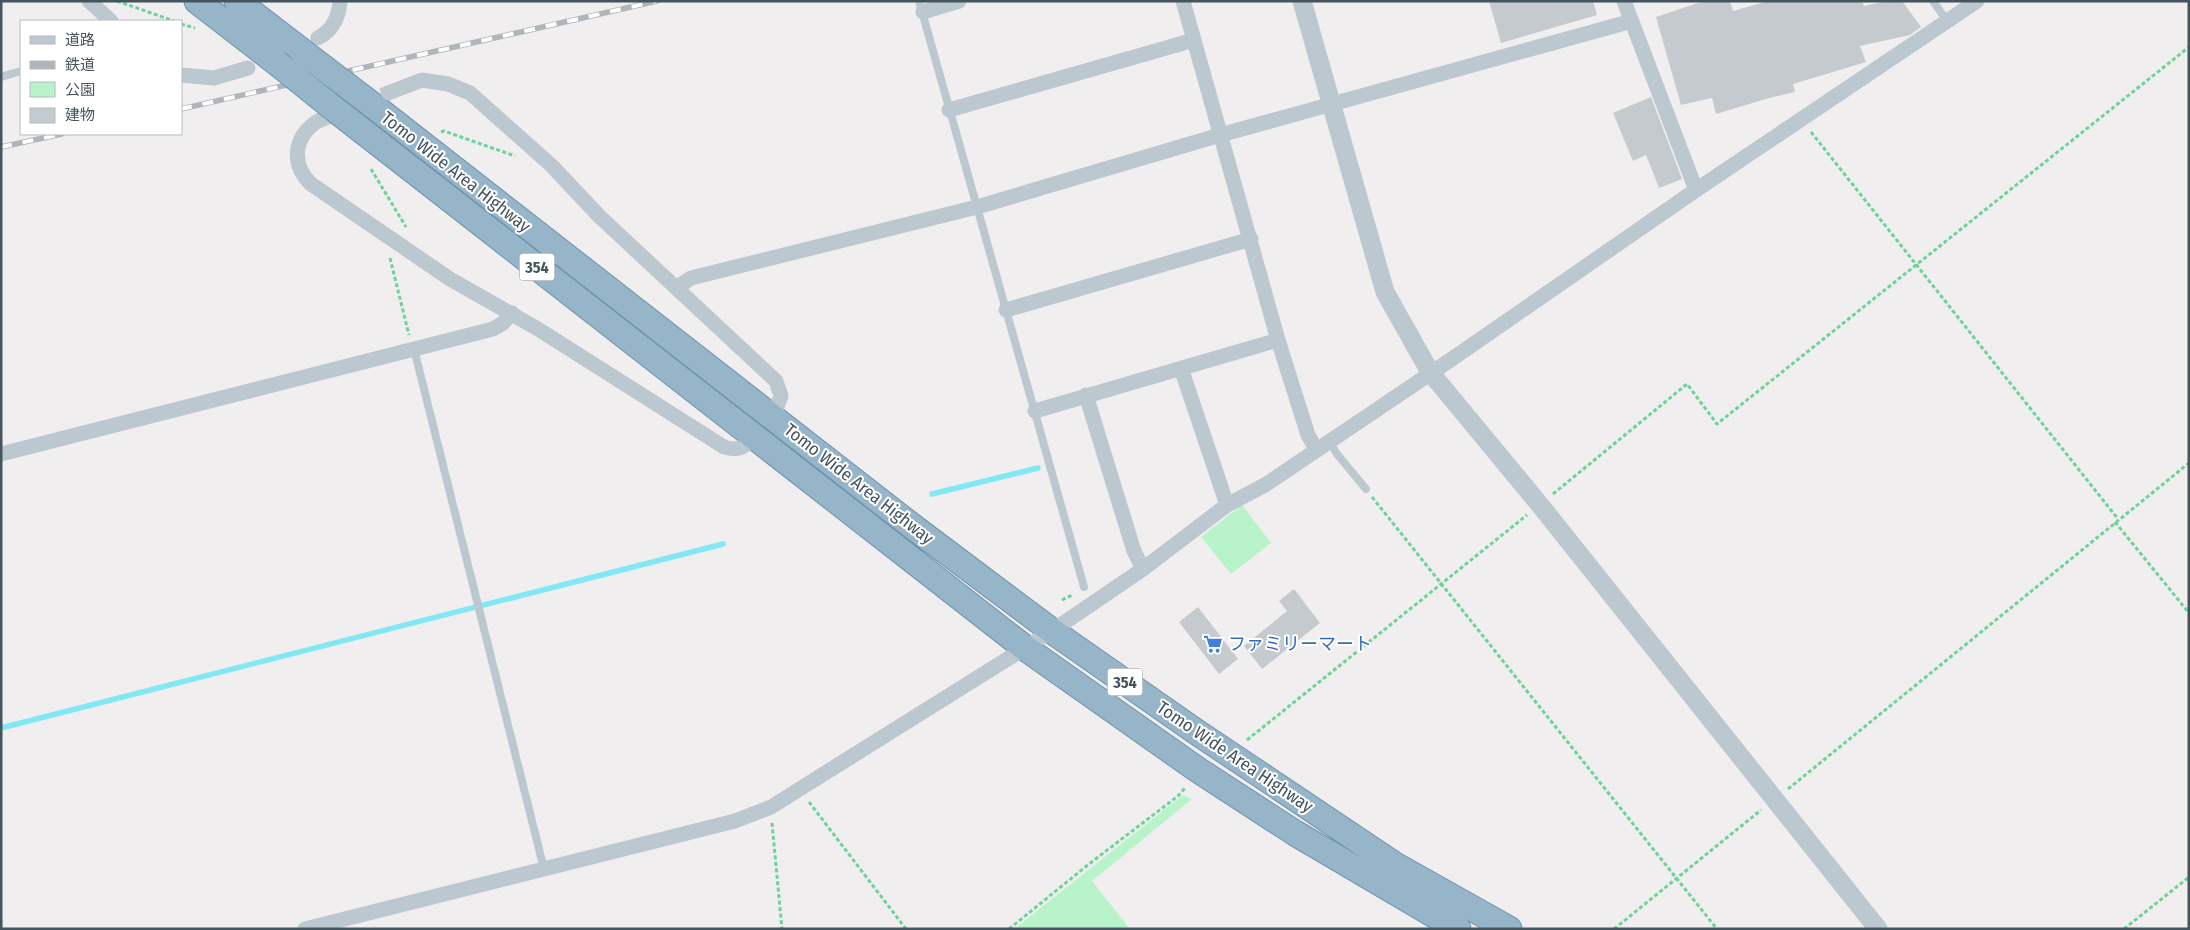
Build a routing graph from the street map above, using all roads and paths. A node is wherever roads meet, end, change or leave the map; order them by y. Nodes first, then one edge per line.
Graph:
1 (89, 1) edge
2 (118, 1) edge
3 (197, 1) edge
4 (237, 1) edge
5 (340, 1) edge
6 (959, 1) edge
7 (1183, 1) edge
8 (1302, 1) edge
9 (1624, 1) edge
10 (1933, 1) edge
11 (1978, 1) edge
12 (921, 6) edge
13 (110, 20) edge
14 (171, 20) edge
15 (1947, 21) junction
16 (1632, 22) junction
17 (182, 24) edge
18 (188, 26) dead end
19 (1194, 40) junction
20 (311, 45) junction
21 (2189, 47) edge
22 (248, 68) dead end
23 (20, 71) edge
24 (182, 75) edge
25 (1, 77) edge
26 (388, 93) tunnel mouth
27 (1331, 105) junction
28 (949, 110) junction
29 (326, 114) junction
30 (1801, 119) junction
31 (451, 134) dead end
32 (1220, 135) junction
33 (516, 156) dead end
34 (371, 169) dead end
35 (1696, 190) junction
36 (977, 207) junction
37 (411, 232) dead end
38 (389, 238) junction
39 (1251, 239) junction
40 (1917, 265) junction
41 (676, 288) junction
42 (1006, 310) junction
43 (512, 313) junction
44 (1278, 340) junction
45 (414, 349) junction
46 (1181, 368) junction
47 (1430, 372) junction
48 (1086, 395) junction
49 (1035, 411) junction
50 (773, 416) junction
51 (756, 436) junction
52 (1329, 440) junction
53 (1316, 450) junction
54 (1, 454) edge
55 (2189, 463) edge
56 (1366, 489) joint
57 (1540, 505) junction
58 (1227, 506) junction
59 (2117, 520) junction
60 (1143, 568) junction
61 (1442, 584) junction
62 (1084, 587) dead end
63 (2189, 613) edge
64 (1052, 631) junction
65 (1025, 648) junction
66 (1250, 736) dead end
67 (1185, 788) dead end
68 (799, 789) junction
69 (1775, 800) junction
70 (771, 807) junction
71 (544, 869) junction
72 (2189, 876) edge
73 (1677, 879) junction
74 (305, 929) edge
75 (782, 929) edge
76 (906, 929) edge
77 (1009, 929) edge
78 (1458, 929) edge
79 (1509, 929) edge
80 (1614, 929) edge
81 (1717, 929) edge
82 (1878, 929) edge
83 (2124, 929) edge

1 - 13 street
2 - 14 path
3 - 29 highway, Tomo Wide Area Highway / 354, bridge
4 - 20 highway, Tomo Wide Area Highway / 354
5 - 20 street
6 - 12 street
7 - 19 street
8 - 27 street
9 - 16 street
10 - 15 lane
11 - 15 street
12 - 28 lane
15 - 30 street
16 - 27 street
16 - 35 street
17 - 18 path
19 - 28 street
19 - 32 street
20 - 50 highway, Tomo Wide Area Highway / 354, bridge
21 - 40 path
22 - 24 street
23 - 25 lane
26 - 41 street
27 - 32 street
27 - 47 street
28 - 36 lane
29 - 38 street
29 - 51 highway, Tomo Wide Area Highway / 354
30 - 35 street
30 - 40 path
31 - 33 path
32 - 36 street
32 - 39 street
34 - 37 path
35 - 47 street
36 - 41 street
36 - 42 lane
38 - 43 street
38 - 45 path
39 - 42 street
39 - 44 street
40 - 57 path
40 - 59 path
41 - 50 street
42 - 49 lane
43 - 45 street
43 - 51 street
44 - 46 street
44 - 53 street
45 - 54 street
45 - 71 lane
46 - 48 street
46 - 58 street
47 - 52 street
47 - 57 street
48 - 49 street
48 - 60 street
49 - 62 lane
50 - 64 highway, Tomo Wide Area Highway / 354
51 - 65 highway, Tomo Wide Area Highway / 354
52 - 53 street
52 - 56 lane
53 - 58 street
55 - 59 path
56 - 61 path
57 - 61 path
57 - 69 street
58 - 60 street
59 - 63 path
59 - 69 path
60 - 64 street
61 - 66 path
61 - 73 path
64 - 65 street
64 - 79 highway, Tomo Wide Area Highway / 354
65 - 68 street
65 - 78 highway, Tomo Wide Area Highway / 354
67 - 77 path
68 - 70 street
68 - 76 path
69 - 73 path
69 - 82 street
70 - 71 street
70 - 75 path
71 - 74 street
72 - 83 path
73 - 80 path
73 - 81 path

